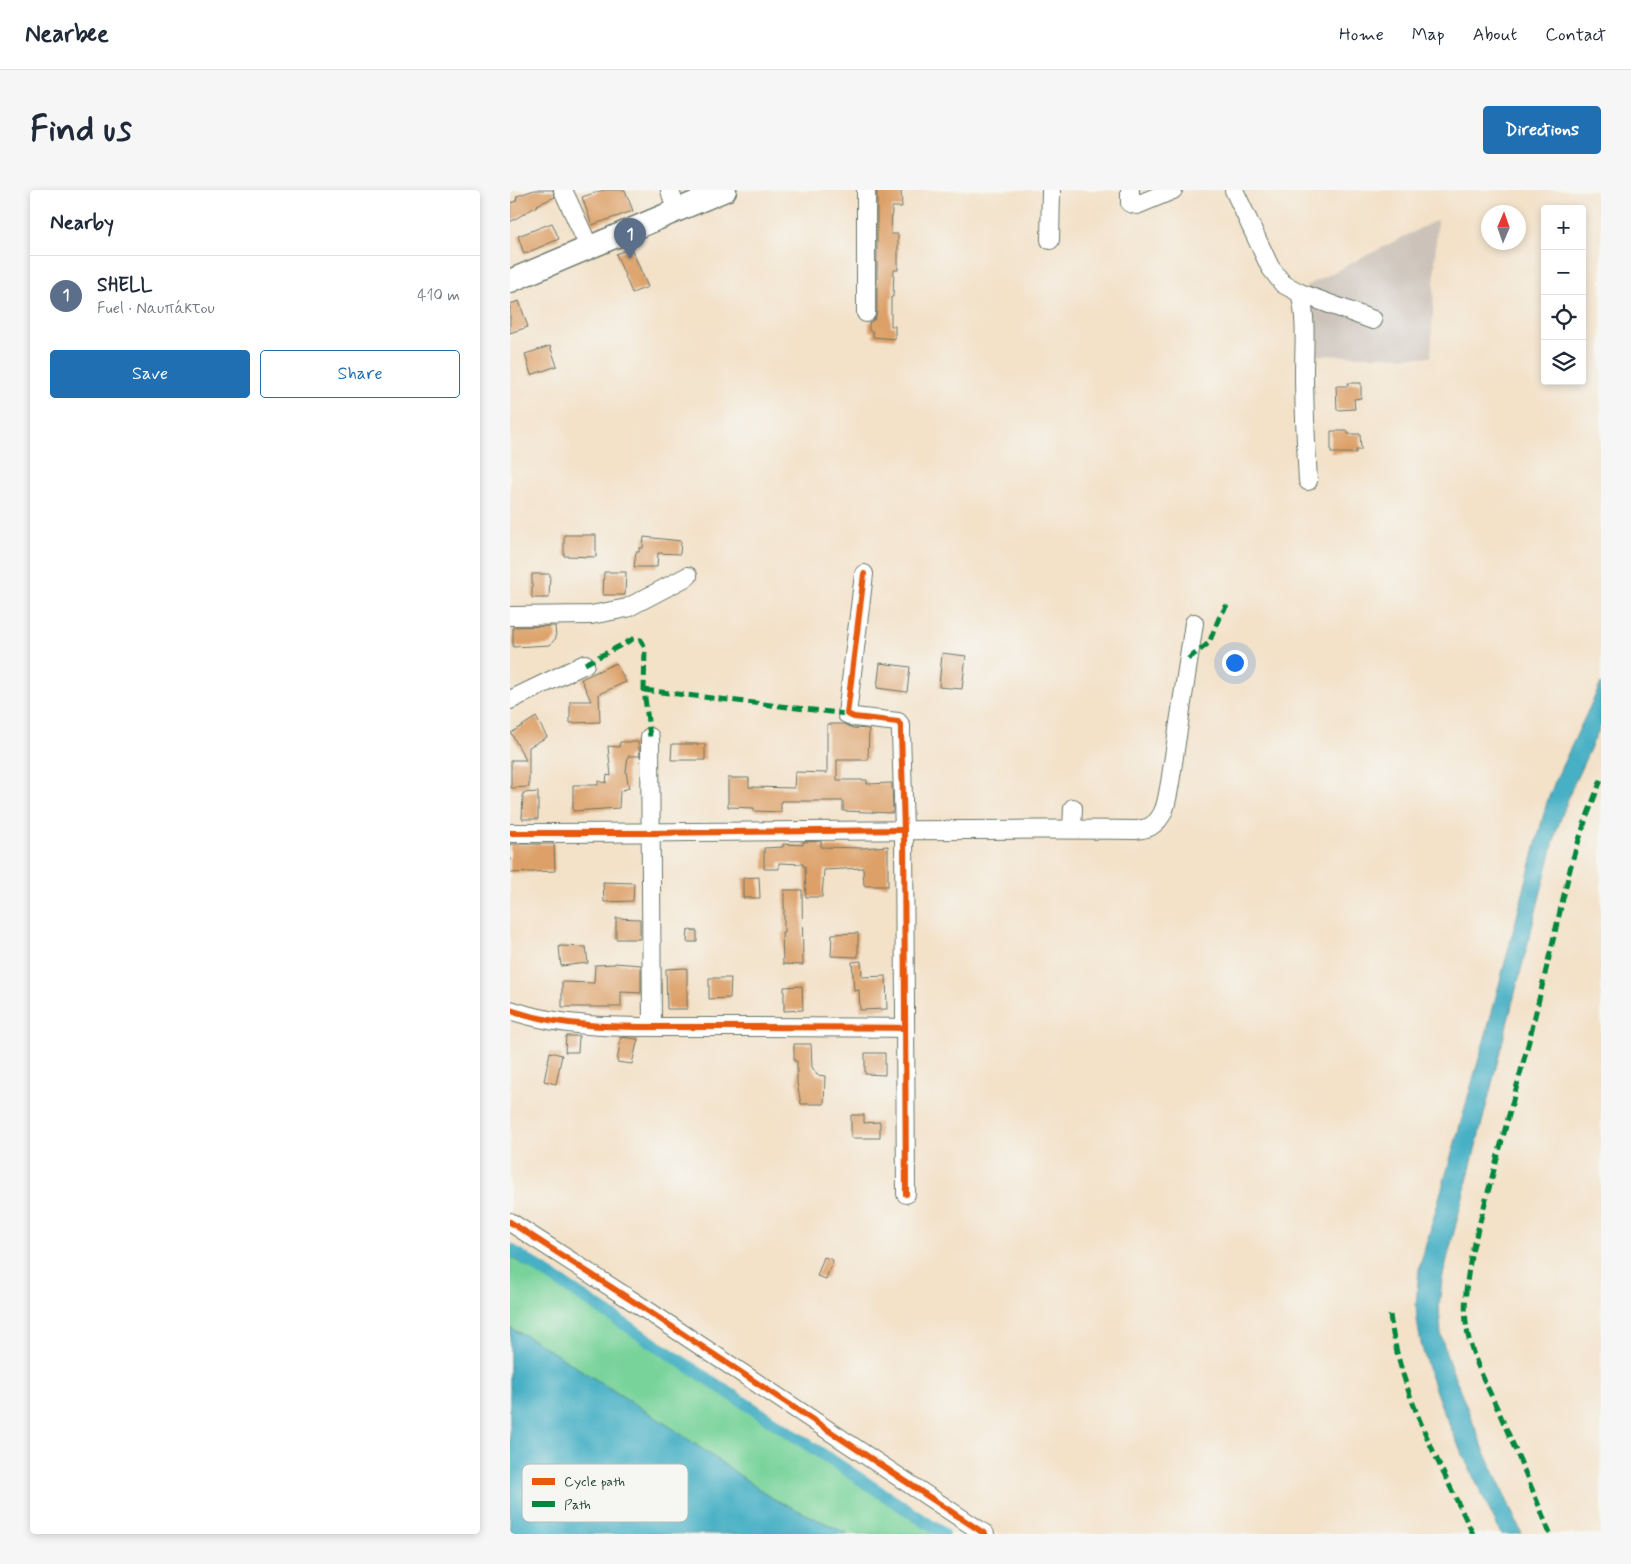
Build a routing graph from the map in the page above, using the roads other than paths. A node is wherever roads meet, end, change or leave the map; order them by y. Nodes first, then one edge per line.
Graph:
1 (563, 190) edge
2 (725, 190) edge
3 (866, 190) edge
4 (1051, 190) edge
5 (1130, 190) edge
6 (1173, 190) edge
7 (1234, 190) edge
8 (673, 201) edge
9 (1050, 240) dead end
10 (589, 247) junction
11 (510, 281) edge
12 (1300, 293) junction
13 (866, 314) dead end
14 (1373, 320) dead end
15 (1308, 481) dead end
16 (864, 574) dead end
17 (688, 576) dead end
18 (510, 616) edge
19 (1194, 623) dead end
20 (585, 664) dead end
21 (510, 700) edge
22 (650, 737) dead end
23 (1073, 808) dead end
24 (1072, 829) junction
25 (904, 830) junction
26 (510, 833) edge
27 (650, 833) junction
28 (510, 1010) edge
29 (652, 1027) junction
30 (905, 1028) junction
31 (906, 1194) dead end
32 (510, 1222) edge
33 (985, 1534) edge

1 - 10 street
2 - 8 main road
3 - 13 street
4 - 9 street
5 - 6 street
7 - 12 street
8 - 10 main road
10 - 11 main road
12 - 14 street
12 - 15 street
16 - 25 street
17 - 18 street
19 - 24 street
20 - 21 street
22 - 27 street
23 - 24 street
24 - 25 street
25 - 27 street
25 - 30 street
26 - 27 street
27 - 29 street
28 - 29 street
29 - 30 street
30 - 31 street
32 - 33 street

